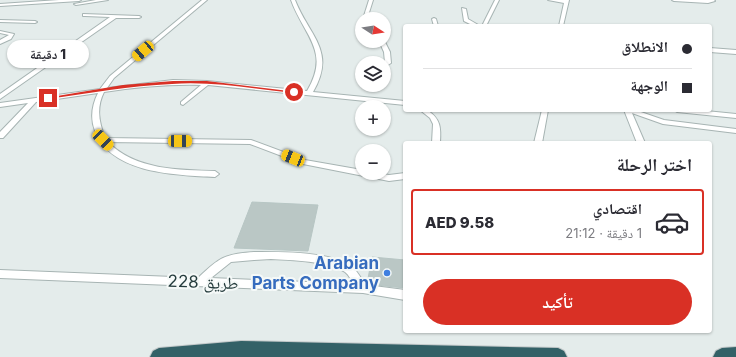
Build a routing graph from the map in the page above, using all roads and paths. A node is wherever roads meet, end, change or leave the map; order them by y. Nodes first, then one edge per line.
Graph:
1 (106, 0) edge
2 (205, 0) edge
3 (293, 0) edge
4 (371, 0) edge
5 (498, 0) edge
6 (550, 0) edge
7 (674, 0) edge
8 (712, 0) edge
9 (567, 1) edge
10 (77, 2) edge
11 (1, 5) edge
12 (464, 8) dead end
13 (367, 12) edge
14 (85, 15) dead end
15 (114, 16) junction
16 (139, 17) dead end
17 (434, 19) dead end
18 (0, 21) edge
19 (35, 22) dead end
20 (435, 24) edge
21 (474, 24) edge
22 (485, 24) edge
23 (561, 24) edge
24 (0, 32) edge
25 (0, 42) edge
26 (712, 50) edge
27 (736, 52) edge
28 (207, 83) junction
29 (101, 90) junction
30 (309, 93) junction
31 (0, 97) edge
32 (34, 100) junction
33 (183, 103) dead end
34 (403, 103) edge
35 (0, 105) edge
36 (426, 112) edge
37 (546, 112) edge
38 (629, 112) edge
39 (634, 112) edge
40 (697, 112) edge
41 (736, 116) edge
42 (736, 131) edge
43 (0, 136) edge
44 (103, 140) junction
45 (436, 141) edge
46 (538, 141) edge
47 (640, 141) edge
48 (215, 174) dead end
49 (403, 176) edge
50 (0, 274) edge
51 (200, 282) junction
52 (363, 289) junction
53 (403, 295) edge
54 (736, 356) edge
55 (159, 357) edge
56 (558, 357) edge
57 (722, 357) edge

1 - 10 lane
2 - 29 lane
3 - 30 lane
4 - 13 lane
5 - 22 lane
6 - 9 lane
7 - 8 lane
9 - 23 lane
10 - 11 lane
12 - 21 lane
14 - 15 lane
15 - 16 lane
15 - 31 lane
17 - 20 lane
18 - 19 lane
24 - 25 lane
26 - 27 lane
28 - 29 lane
28 - 30 lane
28 - 33 lane
29 - 32 lane
29 - 44 lane
30 - 34 lane
32 - 35 lane
32 - 43 lane
36 - 45 lane
37 - 46 lane
38 - 47 lane
39 - 42 lane
40 - 41 lane
44 - 48 lane
44 - 49 lane
50 - 51 lane, طريق 228
51 - 52 lane, طريق 228
51 - 52 lane
52 - 53 lane, طريق 228
54 - 57 highway
55 - 56 highway

